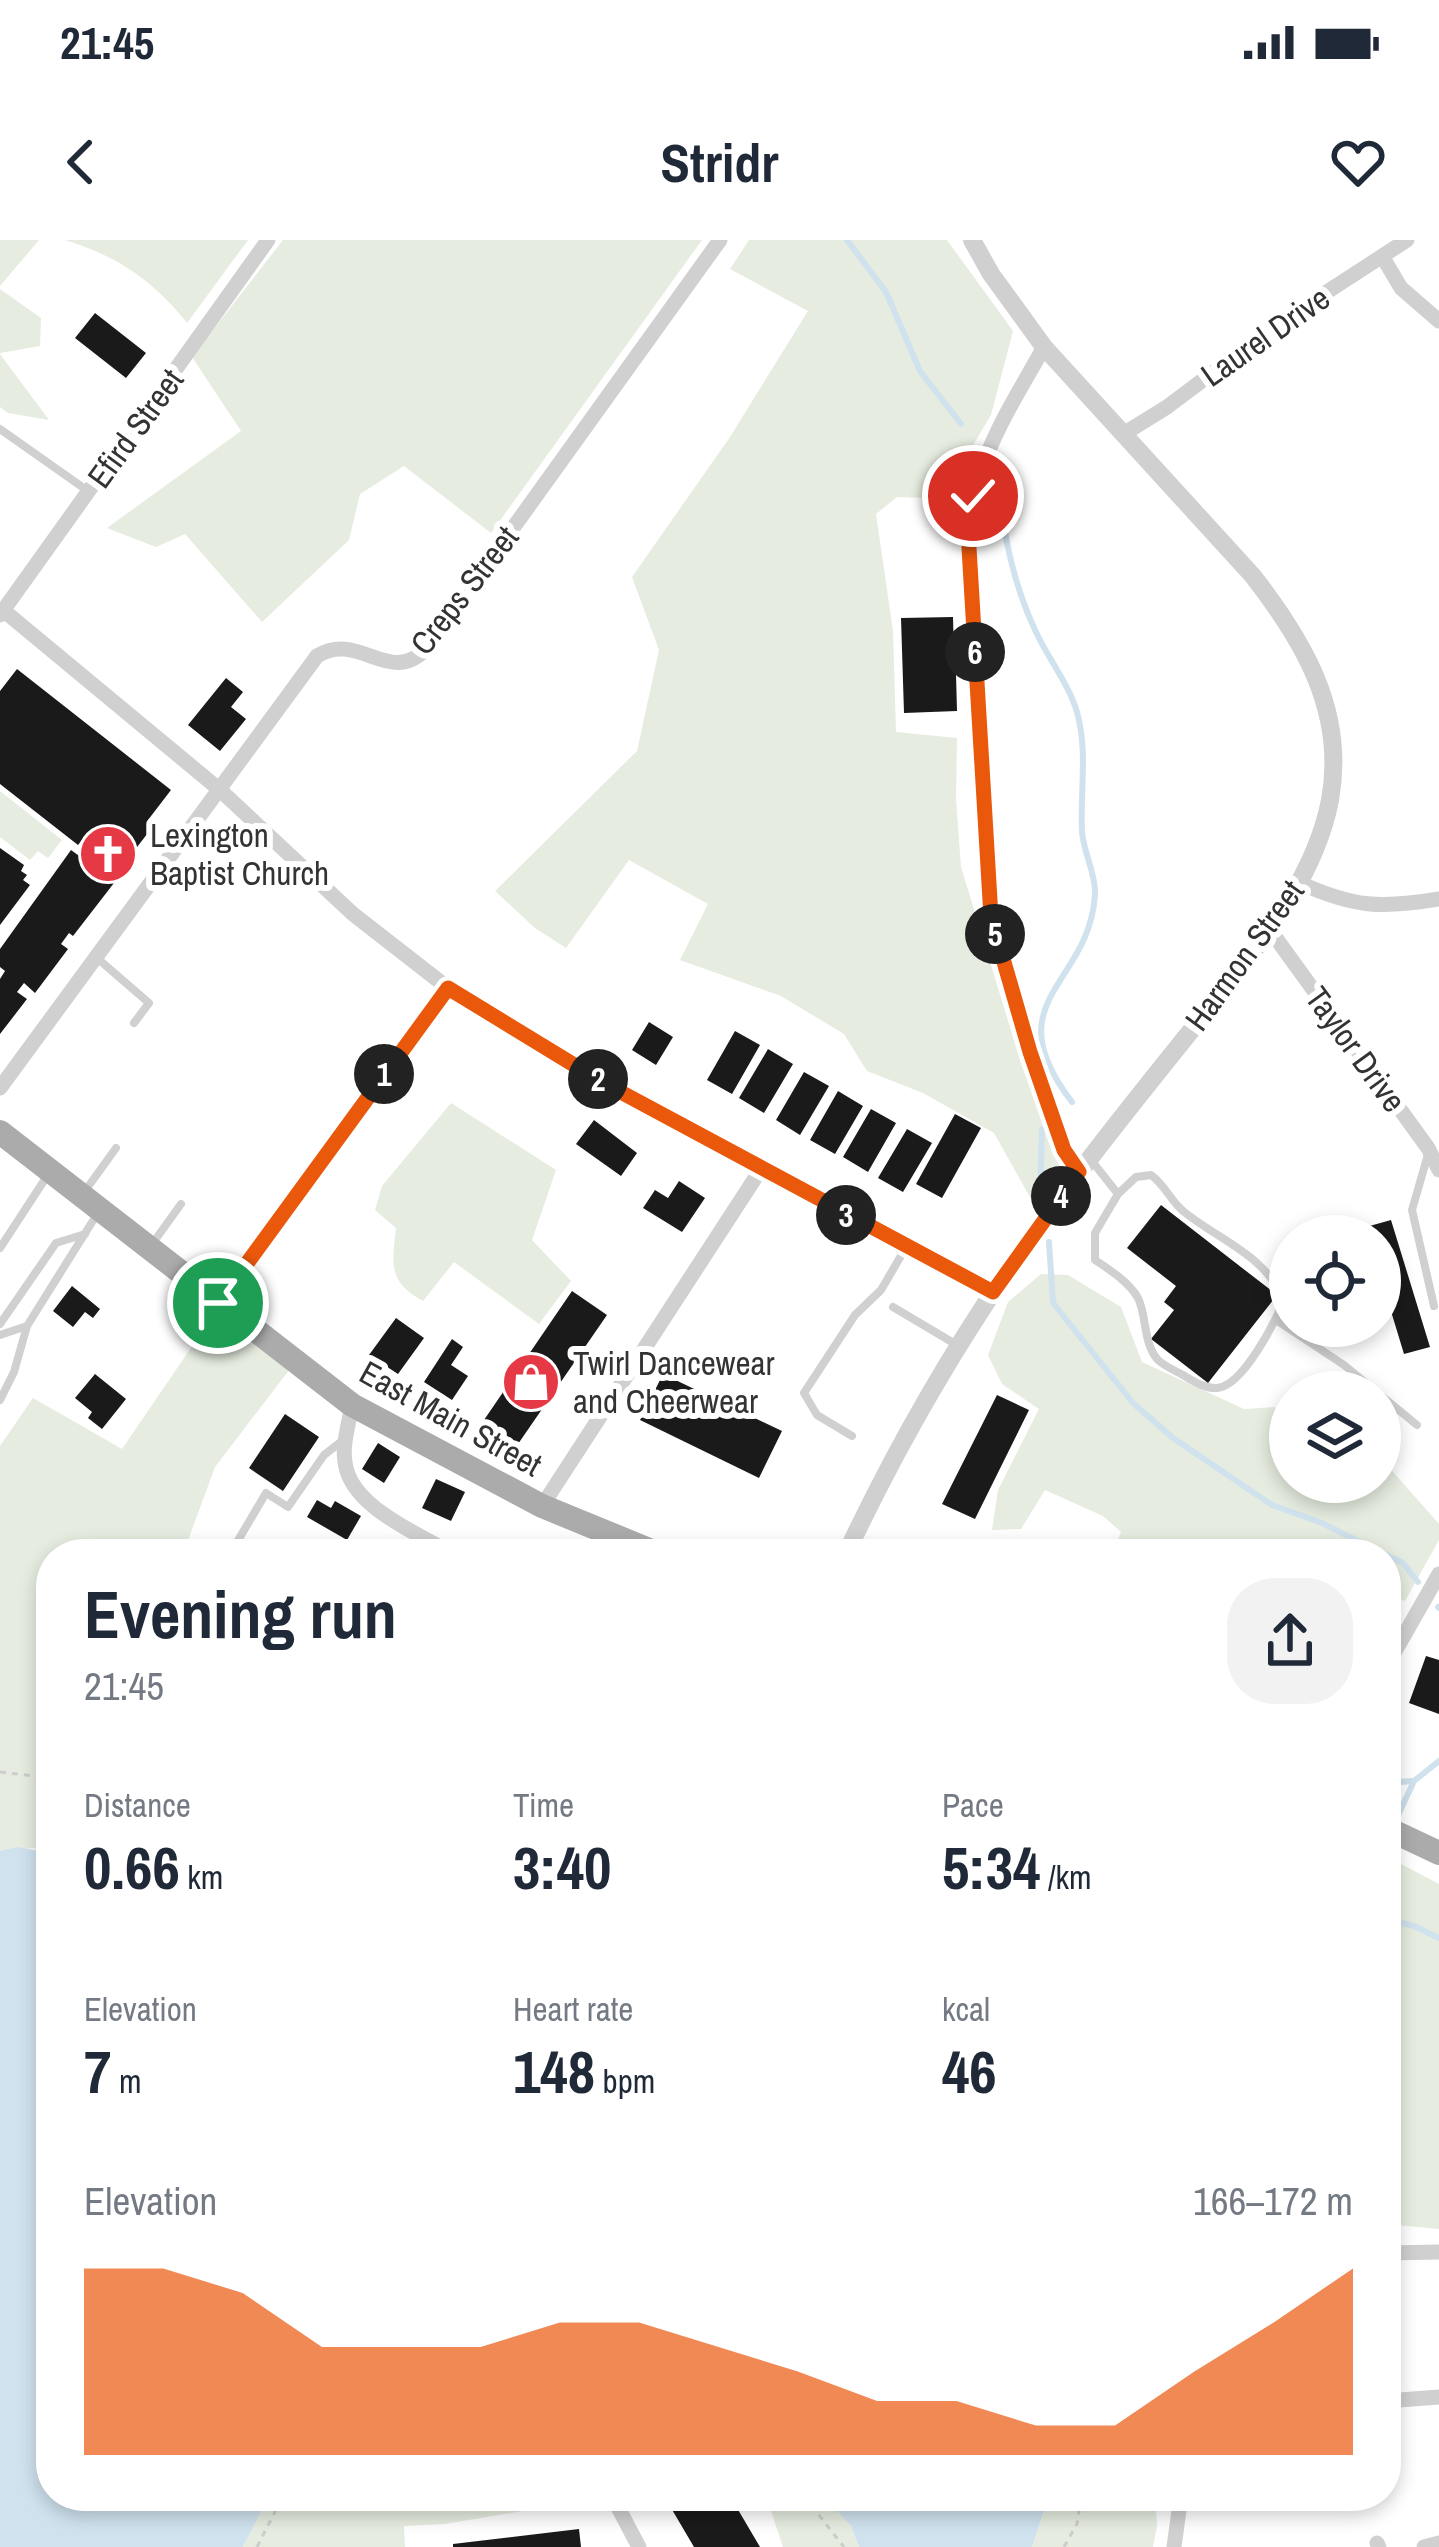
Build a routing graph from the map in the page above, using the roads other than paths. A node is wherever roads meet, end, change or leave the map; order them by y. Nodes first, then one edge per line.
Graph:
1 (268, 240) edge
2 (720, 240) edge
3 (972, 240) edge
4 (1407, 240) edge
5 (1382, 256) junction
6 (1439, 321) edge
7 (1044, 346) junction
8 (0, 429) edge
9 (1125, 433) junction
10 (89, 492) junction
11 (2, 612) edge
12 (220, 790) junction
13 (1300, 883) junction
14 (1439, 898) edge
15 (1270, 930) junction
16 (96, 957) junction
17 (448, 988) junction
18 (134, 1023) dead end
19 (0, 1088) edge
20 (0, 1132) edge
21 (116, 1148) dead end
22 (1435, 1158) edge
23 (1084, 1166) junction
24 (761, 1169) junction
25 (50, 1172) junction
26 (1118, 1194) junction
27 (90, 1204) junction
28 (181, 1204) dead end
29 (85, 1234) junction
30 (0, 1248) edge
31 (906, 1248) junction
32 (148, 1249) junction
33 (1269, 1272) edge
34 (993, 1292) junction
35 (218, 1303) junction
36 (893, 1306) dead end
37 (1434, 1306) dead end
38 (0, 1324) edge
39 (27, 1326) junction
40 (1269, 1330) edge
41 (0, 1335) edge
42 (958, 1346) junction
43 (1317, 1347) edge
44 (0, 1400) edge
45 (352, 1405) junction
46 (1417, 1425) dead end
47 (852, 1436) dead end
48 (347, 1437) junction
49 (542, 1506) junction
50 (239, 1539) edge
51 (429, 1539) edge
52 (622, 1539) edge
53 (854, 1539) edge
54 (1439, 1574) edge
55 (1401, 1640) edge
56 (1401, 1835) edge
57 (1439, 1853) edge
58 (1439, 2252) edge
59 (1401, 2253) edge
60 (1439, 2397) edge
61 (1401, 2400) edge
62 (620, 2511) edge
63 (1178, 2511) edge
64 (1439, 2543) edge
65 (639, 2547) edge
66 (1174, 2547) edge
67 (1424, 2547) edge

1 - 10 street, Efird Street
2 - 12 street, Creps Street
3 - 7 street, Harmon Street
4 - 5 street, Laurel Drive
5 - 6 street
5 - 9 street, Laurel Drive
7 - 9 street, Harmon Street
7 - 23 street
8 - 10 lane
9 - 13 street, Harmon Street
10 - 11 street, Efird Street
11 - 12 street
12 - 16 street, Creps Street
12 - 17 street
13 - 14 street
13 - 15 street, Harmon Street
15 - 22 street, Taylor Drive
15 - 23 street, Harmon Street
16 - 18 lane
16 - 19 street, Creps Street
17 - 24 street
17 - 35 street
20 - 25 main road, East Main Street
21 - 27 lane
22 - 37 lane
23 - 26 lane
23 - 34 street, Harmon Street
24 - 31 street
24 - 49 street
25 - 27 main road, East Main Street
25 - 30 lane
26 - 33 lane
26 - 40 lane
27 - 29 lane
27 - 32 main road, East Main Street
28 - 32 lane
29 - 38 lane
29 - 39 lane
31 - 34 street
31 - 47 lane
32 - 35 main road, East Main Street
34 - 42 street, Harmon Street
35 - 45 main road, East Main Street
36 - 42 lane
39 - 41 lane
39 - 44 lane
42 - 53 street, Harmon Street
43 - 46 lane
45 - 48 street
45 - 49 main road, East Main Street
48 - 50 lane
48 - 51 street
49 - 52 main road, East Main Street
54 - 55 street
56 - 57 main road
58 - 59 street
60 - 61 street
62 - 65 street
63 - 66 street
64 - 67 street

